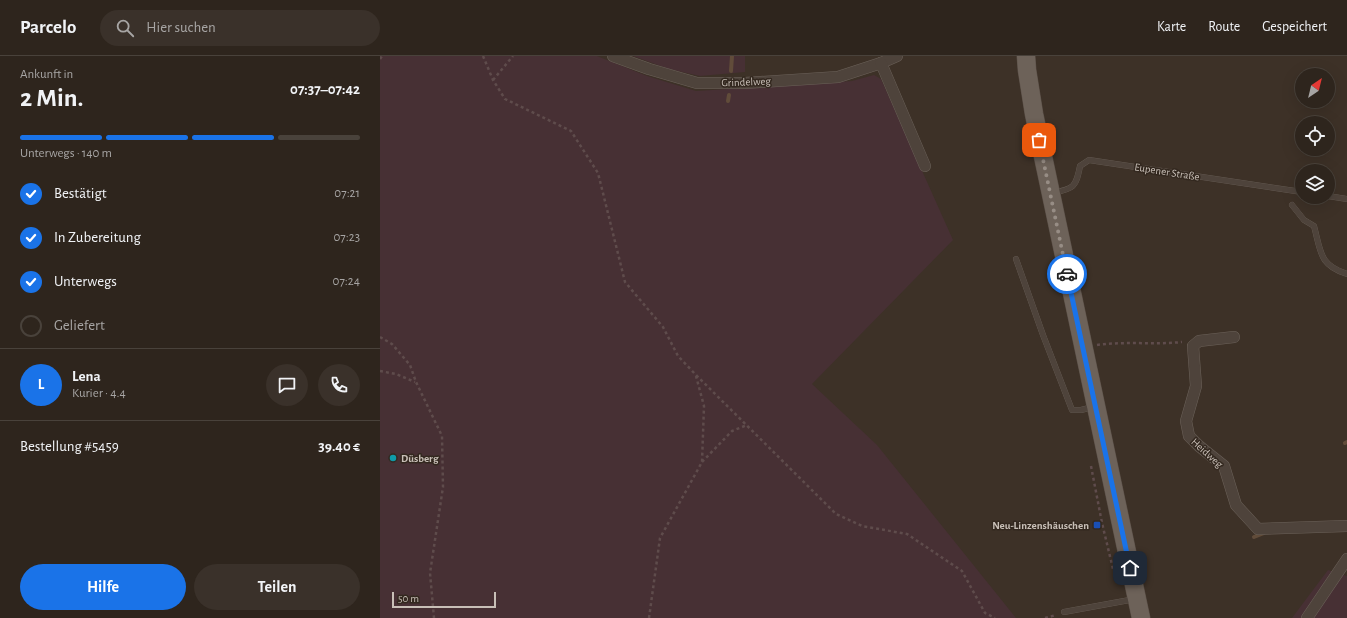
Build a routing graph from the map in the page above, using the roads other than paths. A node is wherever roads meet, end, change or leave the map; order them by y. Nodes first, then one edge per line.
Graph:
1 (613, 56) edge
2 (897, 56) edge
3 (1026, 56) edge
4 (881, 63) junction
5 (925, 166) dead end
6 (1295, 191) edge
7 (1050, 194) junction
8 (1335, 197) edge
9 (1347, 199) edge
10 (1292, 205) dead end
11 (1016, 259) dead end
12 (1347, 274) edge
13 (1234, 337) dead end
14 (1096, 407) junction
15 (1347, 526) edge
16 (1347, 559) edge
17 (1137, 599) junction
18 (1064, 612) dead end
19 (1141, 618) edge
20 (1307, 618) edge

1 - 4 street, Grindelweg
2 - 4 street, Grindelweg
3 - 7 main road
4 - 5 street
6 - 7 lane, Eupener Straße
7 - 14 main road
8 - 9 lane
10 - 12 lane
11 - 14 lane
13 - 15 street, Heidweg
14 - 17 main road
16 - 20 street
17 - 18 lane
17 - 19 main road

